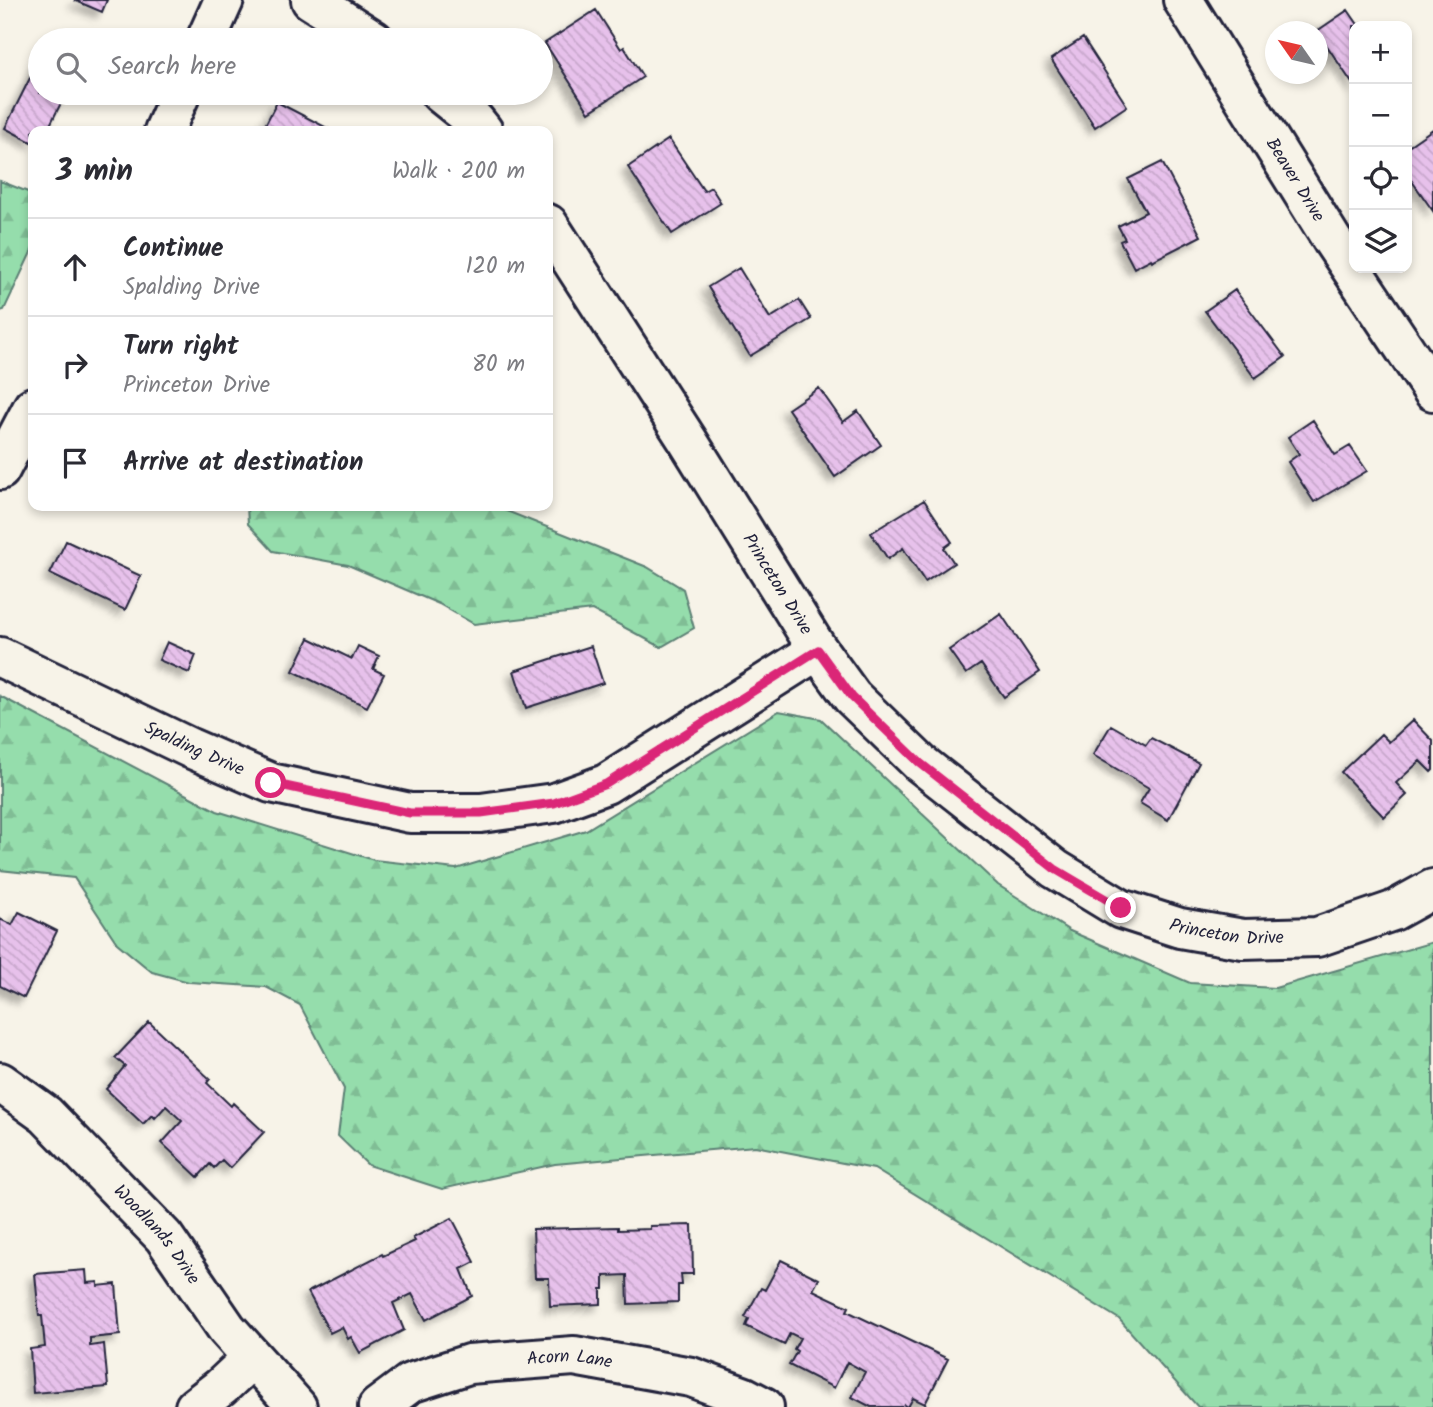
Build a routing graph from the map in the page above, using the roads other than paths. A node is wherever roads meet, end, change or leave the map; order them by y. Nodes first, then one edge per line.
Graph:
1 (224, 0) edge
2 (311, 0) edge
3 (1183, 0) edge
4 (211, 28) edge
5 (355, 28) edge
6 (176, 105) edge
7 (455, 105) edge
8 (166, 126) edge
9 (479, 126) edge
10 (553, 232) edge
11 (1433, 391) edge
12 (28, 417) edge
13 (0, 470) edge
14 (818, 650) junction
15 (0, 657) edge
16 (1433, 889) edge
17 (0, 1082) edge
18 (252, 1358) junction
19 (195, 1407) edge
20 (297, 1407) edge
21 (378, 1407) edge
22 (764, 1407) edge

1 - 4 street
2 - 5 street
3 - 11 street, Beaver Drive
6 - 8 street
7 - 9 street
10 - 14 street, Princeton Drive
12 - 13 street
14 - 15 street, Spalding Drive
14 - 16 street, Princeton Drive
17 - 18 street, Woodlands Drive
18 - 19 street
18 - 20 street, Woodlands Drive
21 - 22 street, Acorn Lane

